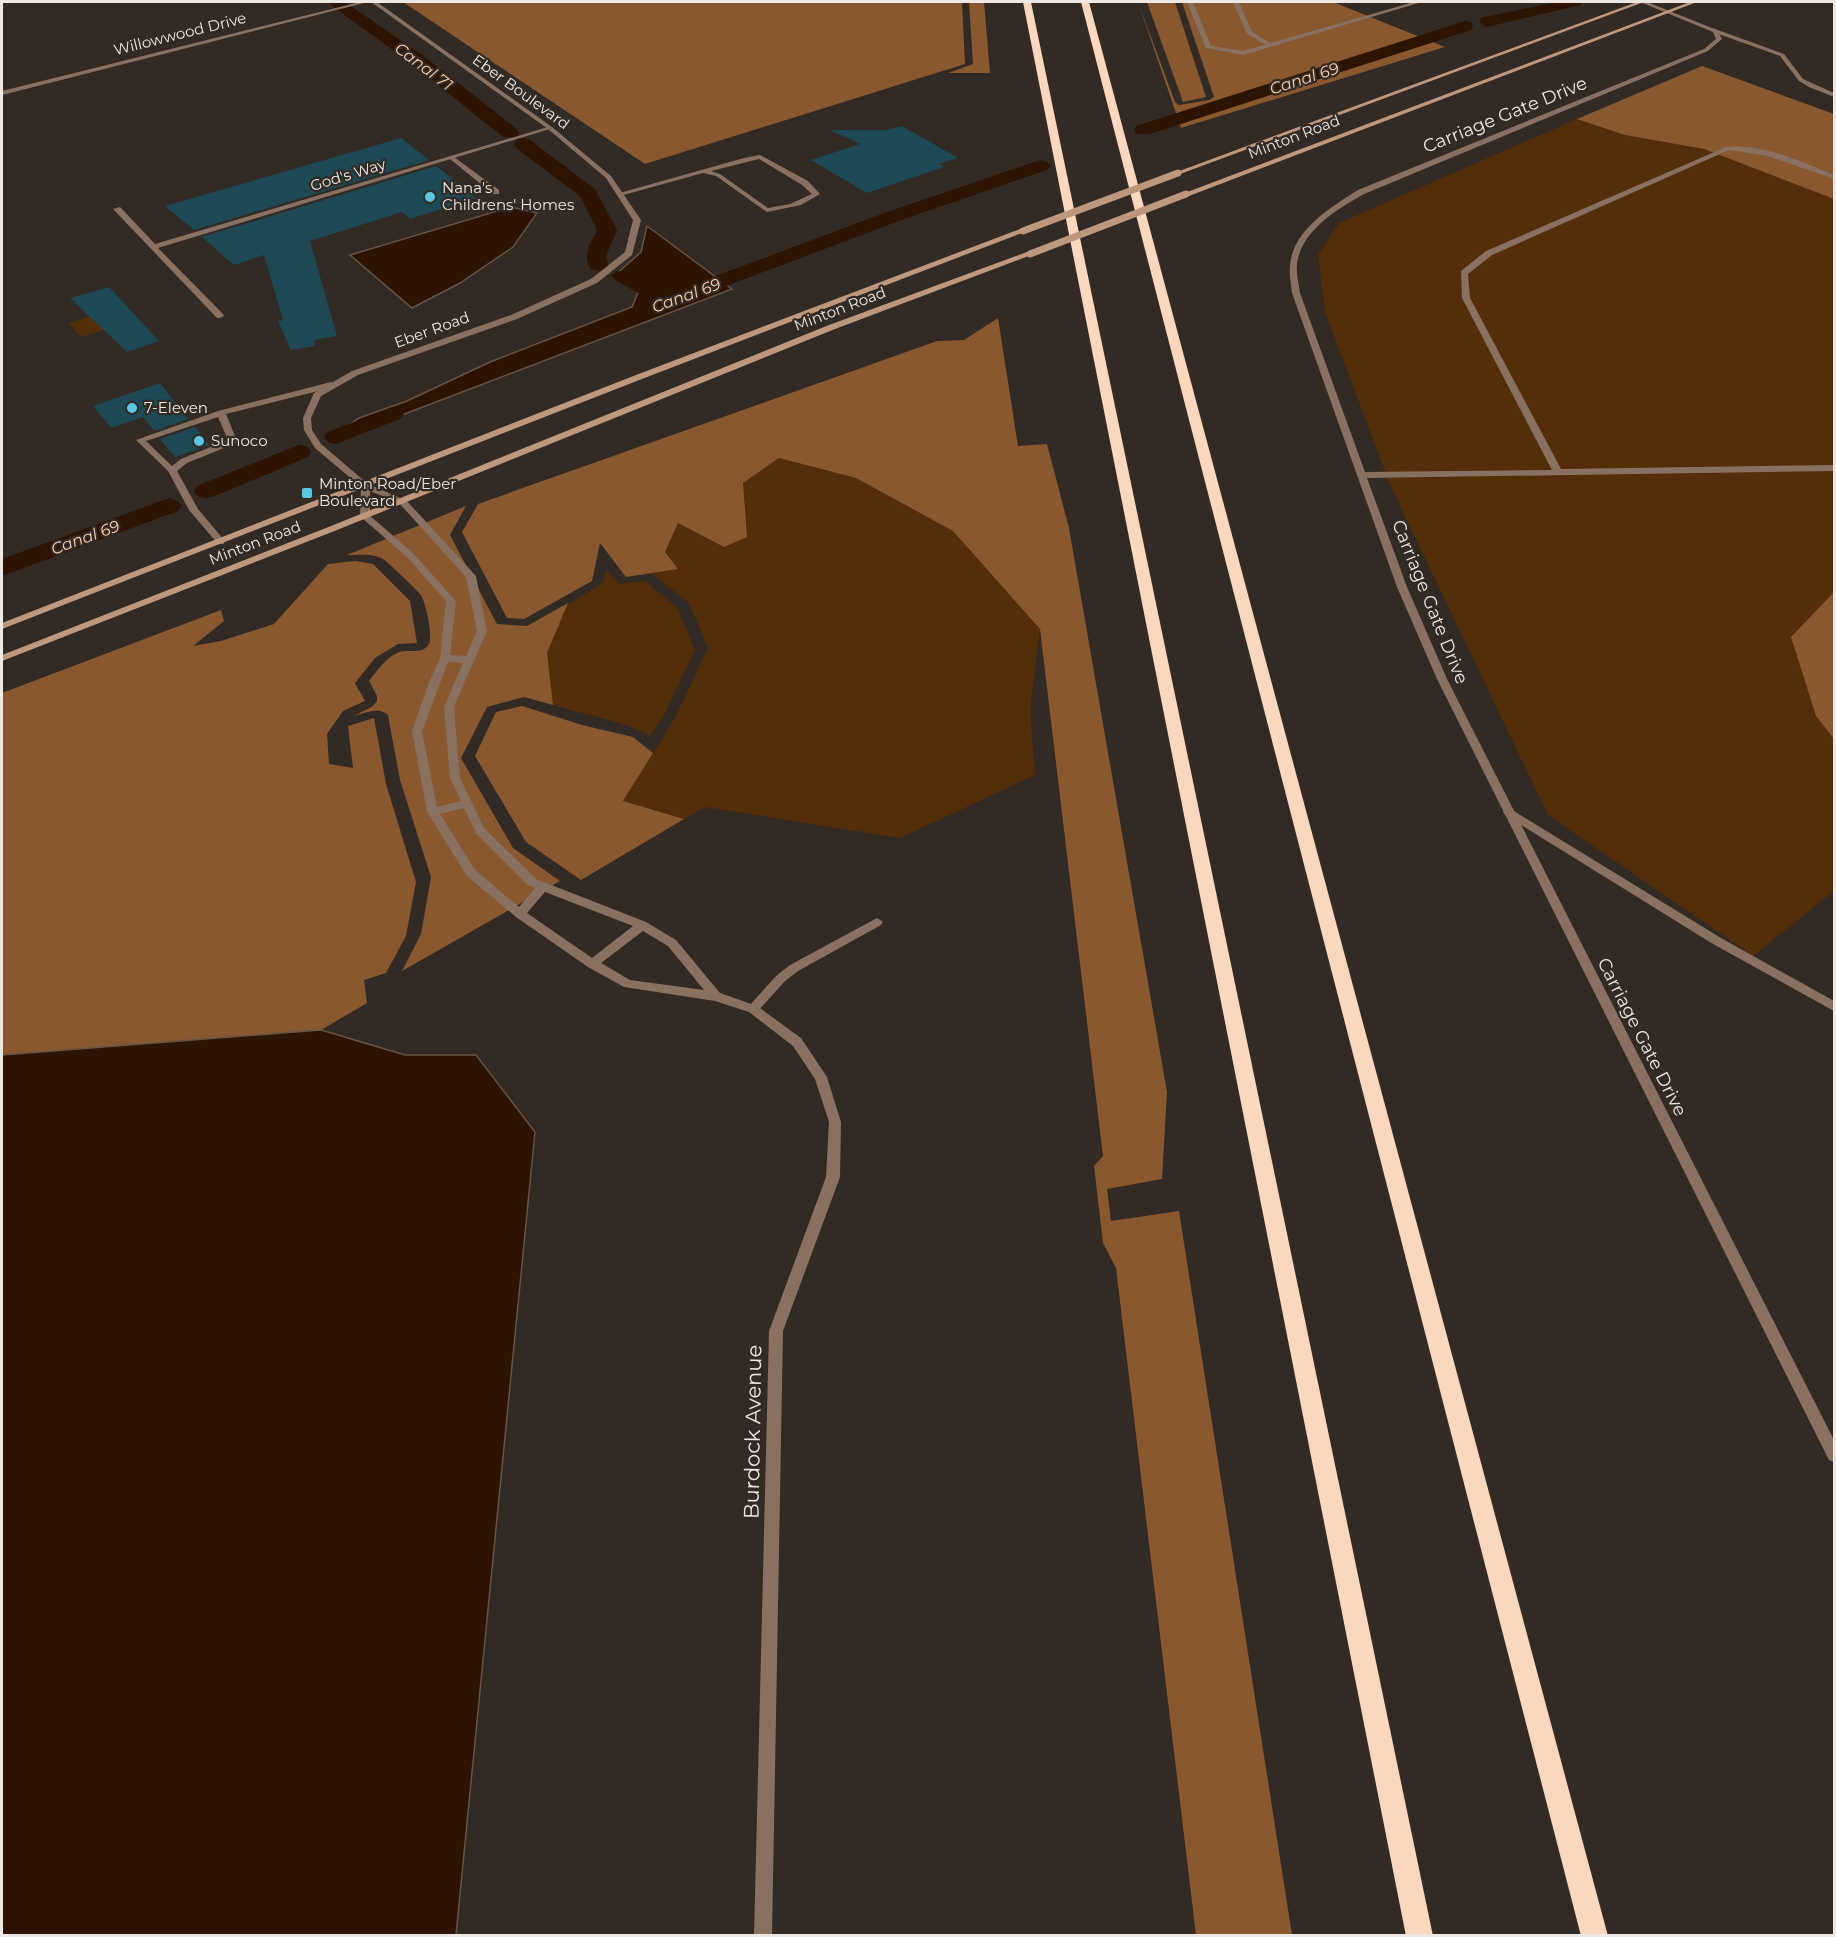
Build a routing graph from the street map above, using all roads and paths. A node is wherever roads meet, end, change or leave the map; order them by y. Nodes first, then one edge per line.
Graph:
1 (362, 2) edge
2 (374, 2) edge
3 (1027, 2) edge
4 (1085, 2) edge
5 (1190, 2) edge
6 (1236, 2) edge
7 (1419, 2) edge
8 (1642, 2) edge
9 (1694, 2) edge
10 (1669, 11) junction
11 (1715, 31) junction
12 (1270, 45) junction
13 (2, 93) edge
14 (1834, 95) edge
15 (550, 128) junction
16 (452, 158) junction
17 (702, 171) junction
18 (1834, 177) edge
19 (496, 192) dead end
20 (620, 194) junction
21 (117, 209) dead end
22 (638, 220) joint
23 (153, 247) junction
24 (220, 316) dead end
25 (331, 385) junction
26 (221, 413) junction
27 (1834, 468) edge
28 (172, 470) junction
29 (1558, 472) junction
30 (1362, 475) junction
31 (365, 486) junction
32 (402, 501) junction
33 (365, 516) junction
34 (221, 542) junction
35 (2, 626) edge
36 (2, 658) edge
37 (445, 658) junction
38 (470, 660) junction
39 (467, 803) junction
40 (433, 812) junction
41 (1509, 812) junction
42 (543, 886) junction
43 (520, 914) junction
44 (877, 922) dead end
45 (642, 925) junction
46 (592, 964) junction
47 (716, 996) junction
48 (1834, 1006) edge
49 (753, 1010) junction
50 (1834, 1455) edge
51 (763, 1935) edge
52 (1420, 1935) edge
53 (1595, 1935) edge

1 - 13 street, Willowwood Drive
2 - 15 street, Eber Boulevard
3 - 52 highway
4 - 53 highway
5 - 12 street
6 - 12 street
7 - 12 street
8 - 10 street
8 - 31 main road, Minton Road, bridge
9 - 10 main road, Minton Road
10 - 11 street
10 - 32 main road, Minton Road, bridge
11 - 14 street
11 - 30 street, Carriage Gate Drive
15 - 16 street, God's Way
15 - 20 street, Eber Boulevard
16 - 19 street
16 - 23 street, God's Way
17 - 17 street
17 - 20 street
18 - 29 street
20 - 22 street, Eber Boulevard
21 - 23 street
22 - 25 street, Eber Road
23 - 24 street
25 - 26 street
25 - 31 street, Eber Road
26 - 28 street
26 - 28 street
27 - 29 street
28 - 34 street
29 - 30 street
30 - 41 street, Carriage Gate Drive
31 - 32 street, Eber Road
31 - 33 street
31 - 34 main road, Minton Road
32 - 33 main road, Minton Road
32 - 38 street
33 - 36 main road, Minton Road
33 - 37 street, Burdock Avenue
34 - 35 main road, Minton Road
37 - 38 street
37 - 40 street, Burdock Avenue
38 - 39 street
39 - 40 street
39 - 42 street
40 - 43 street, Burdock Avenue
41 - 48 street
41 - 50 street, Carriage Gate Drive
42 - 43 street
42 - 45 street
43 - 46 street, Burdock Avenue
44 - 49 street
45 - 46 street
45 - 47 street
46 - 47 street, Burdock Avenue
47 - 49 street, Burdock Avenue
49 - 51 street, Burdock Avenue

